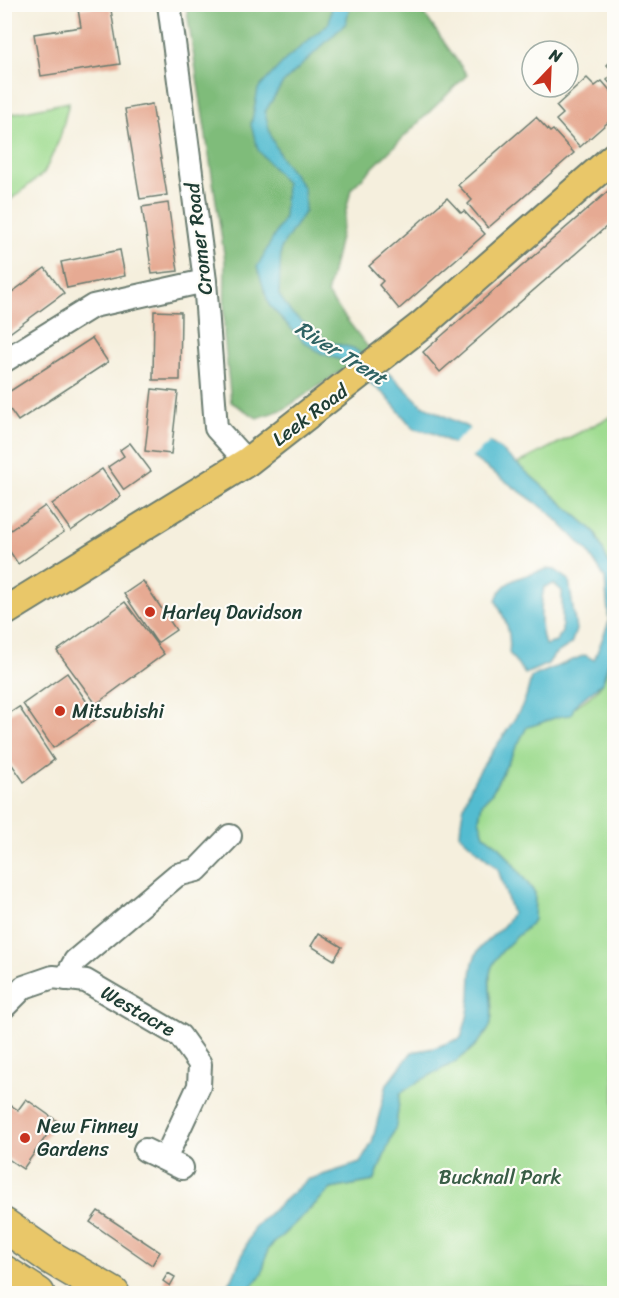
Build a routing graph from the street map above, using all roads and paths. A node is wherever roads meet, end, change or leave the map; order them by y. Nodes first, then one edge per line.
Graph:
1 (169, 4) edge
2 (615, 157) edge
3 (205, 280) junction
4 (4, 361) edge
5 (247, 462) junction
6 (4, 612) edge
7 (230, 836) dead end
8 (65, 979) junction
9 (4, 1007) edge
10 (164, 1159) dead end
11 (6, 1227) edge
12 (4, 1272) edge
13 (38, 1293) edge
14 (81, 1293) edge
15 (112, 1293) edge

1 - 3 street, Cromer Road
2 - 5 main road, Leek Road
3 - 4 street
3 - 5 street, Cromer Road
5 - 6 main road, Leek Road
7 - 8 street
8 - 9 street, Westacre
8 - 10 street, Westacre
11 - 14 main road
11 - 15 highway
12 - 13 highway

